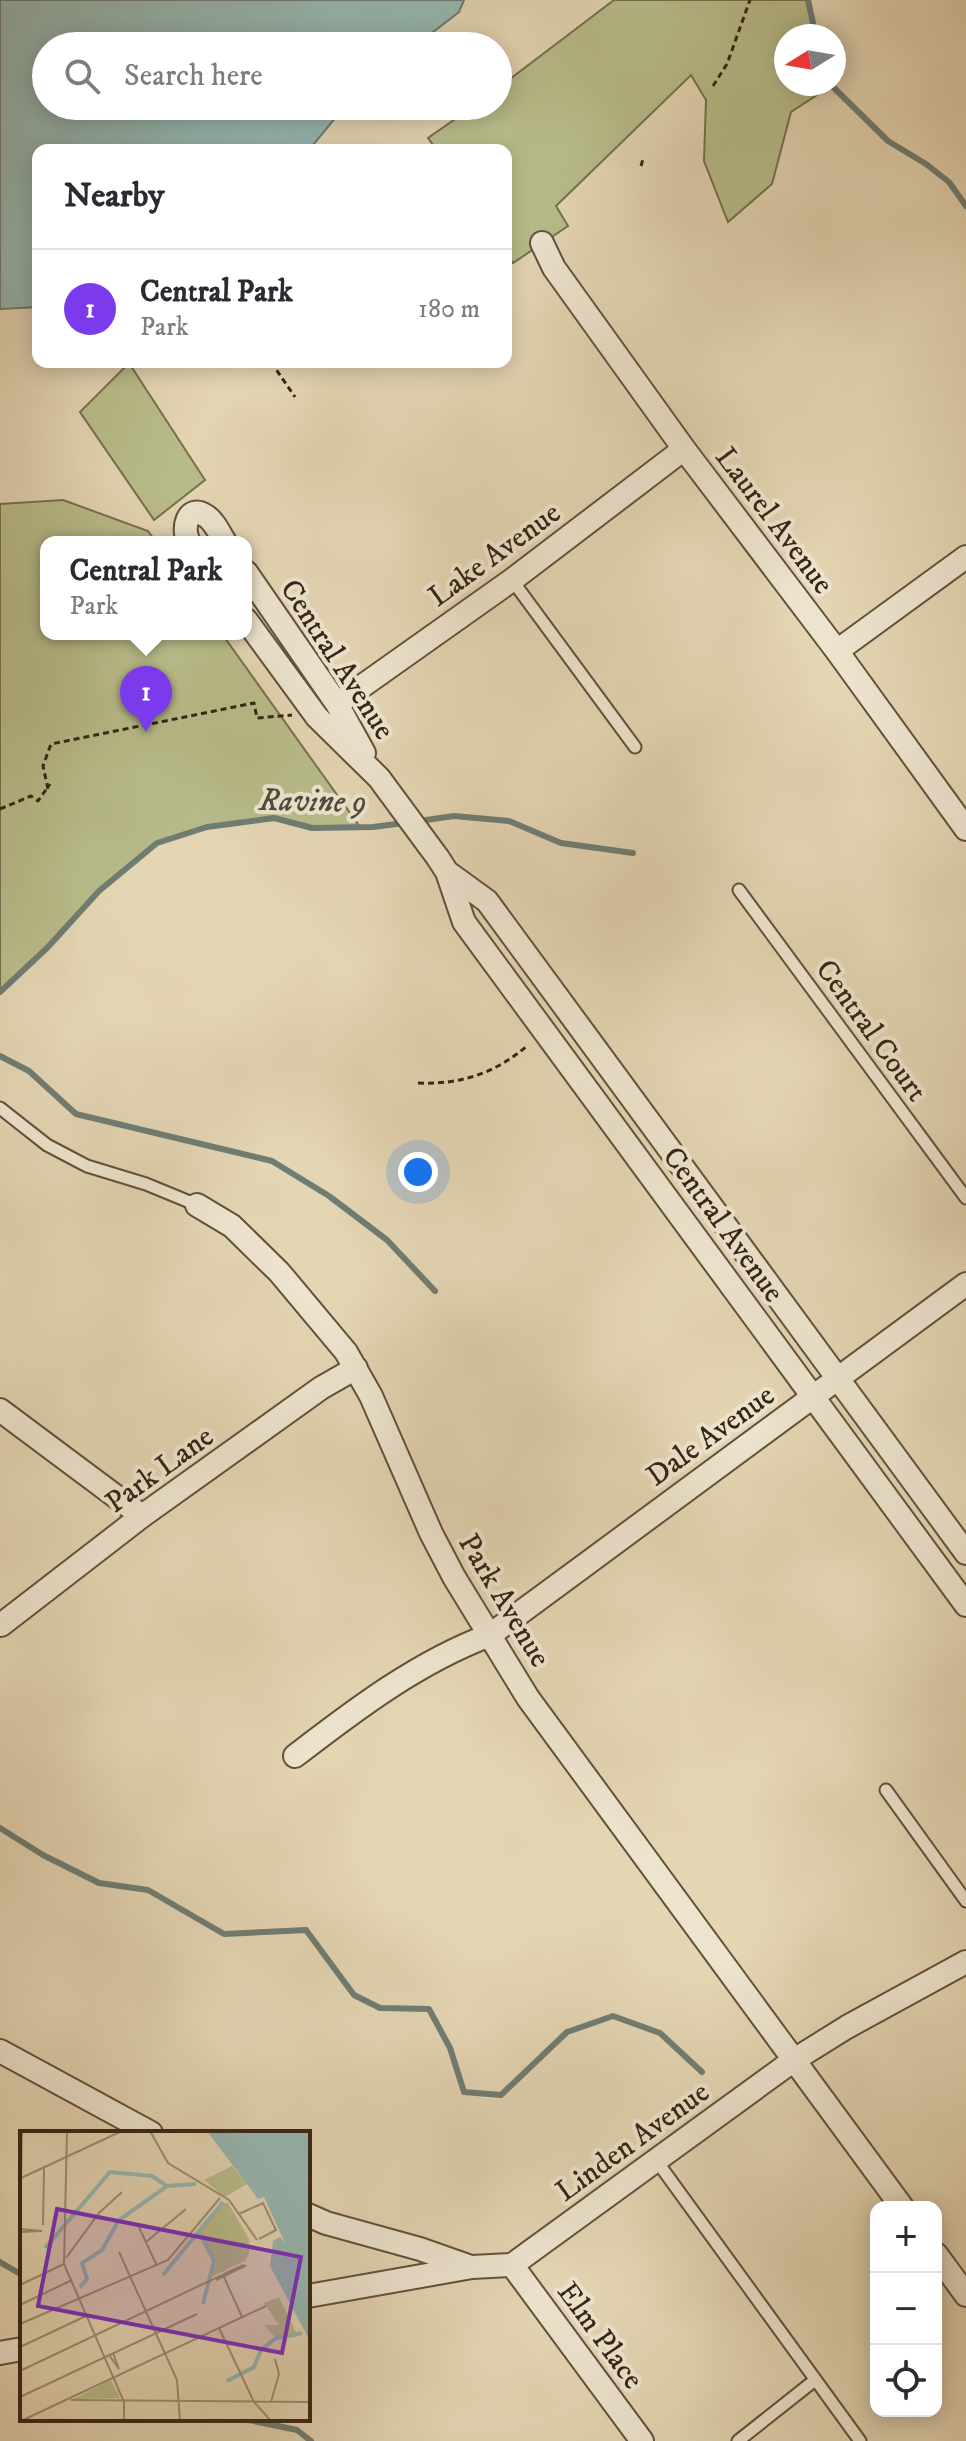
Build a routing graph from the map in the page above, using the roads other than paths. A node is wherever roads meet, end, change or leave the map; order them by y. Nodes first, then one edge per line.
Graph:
1 (542, 243) dead end
2 (684, 449) junction
3 (187, 536) edge
4 (221, 536) edge
5 (966, 557) edge
6 (512, 580) junction
7 (252, 581) edge
8 (252, 629) edge
9 (837, 651) junction
10 (337, 704) junction
11 (635, 747) dead end
12 (383, 784) junction
13 (966, 829) edge
14 (447, 872) junction
15 (739, 890) dead end
16 (0, 1108) edge
17 (669, 1149) junction
18 (643, 1164) junction
19 (966, 1198) edge
20 (197, 1205) joint
21 (966, 1284) edge
22 (356, 1368) junction
23 (837, 1378) junction
24 (813, 1397) junction
25 (0, 1410) edge
26 (142, 1516) junction
27 (966, 1553) edge
28 (966, 1605) edge
29 (1, 1625) edge
30 (490, 1635) junction
31 (295, 1756) dead end
32 (886, 1790) dead end
33 (966, 1899) edge
34 (966, 1962) edge
35 (0, 2051) edge
36 (794, 2060) junction
37 (147, 2131) edge
38 (656, 2160) junction
39 (898, 2201) edge
40 (310, 2216) edge
41 (942, 2262) edge
42 (512, 2265) junction
43 (472, 2267) junction
44 (966, 2295) edge
45 (310, 2296) edge
46 (20, 2349) edge
47 (0, 2353) edge
48 (815, 2380) junction
49 (642, 2441) edge
50 (738, 2441) edge
51 (860, 2441) edge

1 - 2 street, Laurel Avenue
2 - 6 street, Lake Avenue
2 - 9 street, Laurel Avenue
3 - 4 street
5 - 9 street
6 - 10 street, Lake Avenue
6 - 11 lane
7 - 10 street, Central Avenue
8 - 12 street, Central Avenue
9 - 13 street, Laurel Avenue
10 - 12 street, Central Avenue
12 - 14 street, Central Avenue
14 - 17 street, Central Avenue
14 - 18 street, Central Avenue
15 - 19 lane, Central Court
16 - 20 lane, Park Avenue
17 - 18 street
17 - 23 street, Central Avenue
18 - 24 street, Central Avenue
20 - 22 street, Park Avenue
21 - 23 street, Dale Avenue
22 - 26 street, Park Lane
22 - 30 street, Park Avenue
23 - 24 street, Dale Avenue
23 - 27 street, Central Avenue
24 - 28 street, Central Avenue
24 - 30 street, Dale Avenue
25 - 26 street
26 - 29 street, Park Lane
30 - 31 street, Dale Avenue
30 - 36 street, Park Avenue
32 - 33 lane
34 - 36 street, Linden Avenue
35 - 37 street
36 - 38 street, Linden Avenue
36 - 39 street, Park Avenue
38 - 42 street, Linden Avenue
38 - 48 lane
40 - 43 street
41 - 44 street
42 - 43 street
42 - 49 street, Elm Place
43 - 45 street
46 - 47 street
48 - 50 lane
48 - 51 lane

